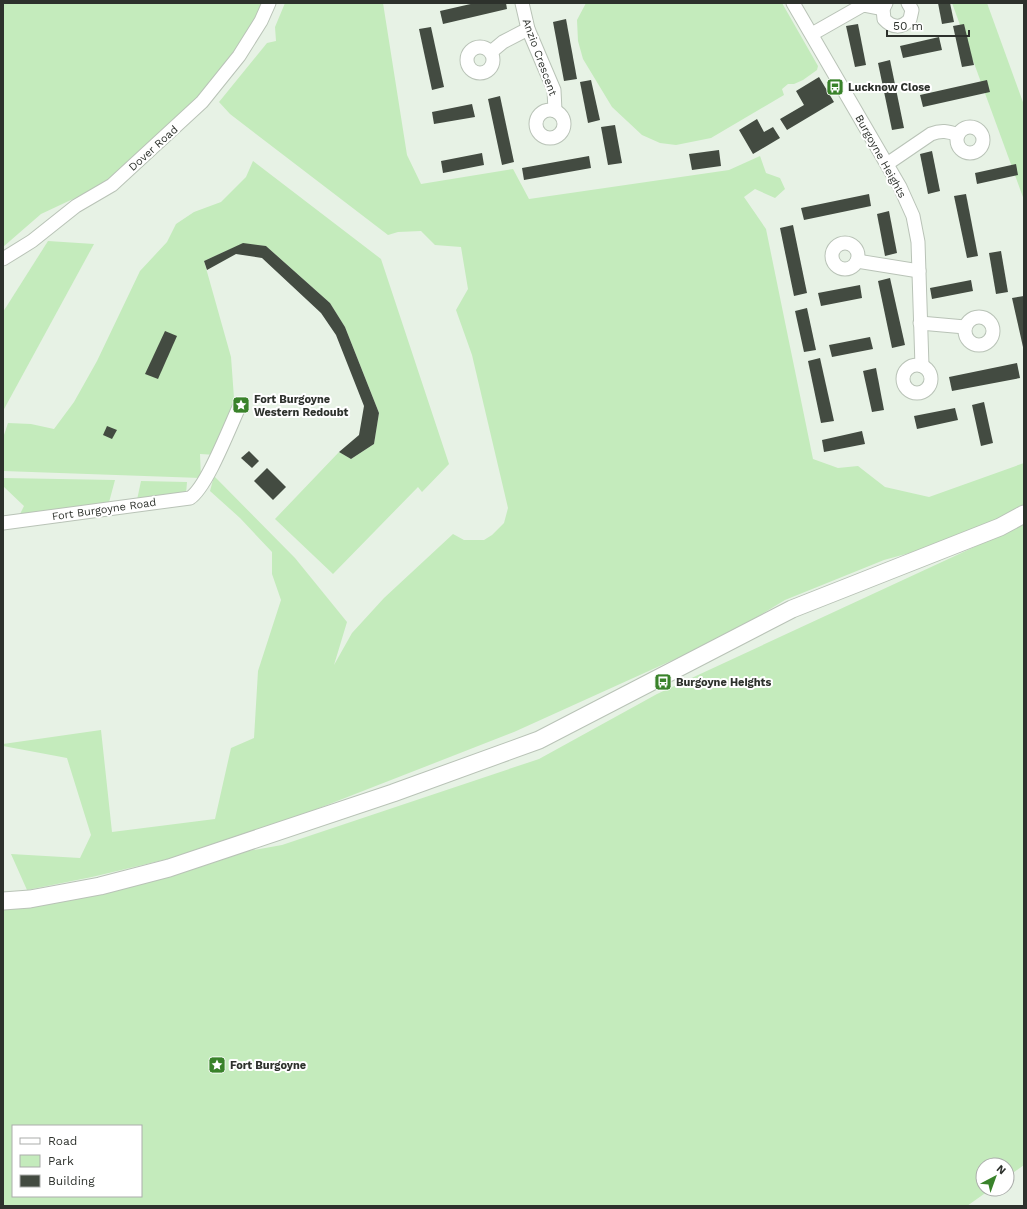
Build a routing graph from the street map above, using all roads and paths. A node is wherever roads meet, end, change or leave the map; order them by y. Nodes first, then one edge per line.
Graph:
1 (269, 3) edge
2 (522, 3) edge
3 (793, 3) edge
4 (908, 3) edge
5 (884, 6) edge
6 (528, 29) junction
7 (812, 34) junction
8 (491, 52) dead end
9 (555, 111) dead end
10 (958, 135) dead end
11 (887, 164) junction
12 (3, 259) edge
13 (857, 261) dead end
14 (919, 271) junction
15 (920, 323) junction
16 (965, 327) dead end
17 (922, 366) dead end
18 (240, 405) dead end
19 (1024, 514) edge
20 (3, 523) edge
21 (3, 901) edge

1 - 12 street, Dover Road
2 - 6 street, Anzio Crescent
3 - 7 street, Burgoyne Heights
4 - 5 street
5 - 7 street
6 - 8 street
6 - 9 street, Anzio Crescent
7 - 11 street, Burgoyne Heights
10 - 11 street
11 - 14 street, Burgoyne Heights
13 - 14 street
14 - 15 street, Burgoyne Heights
15 - 16 street
15 - 17 street, Burgoyne Heights
18 - 20 street, Fort Burgoyne Road
19 - 21 main road

